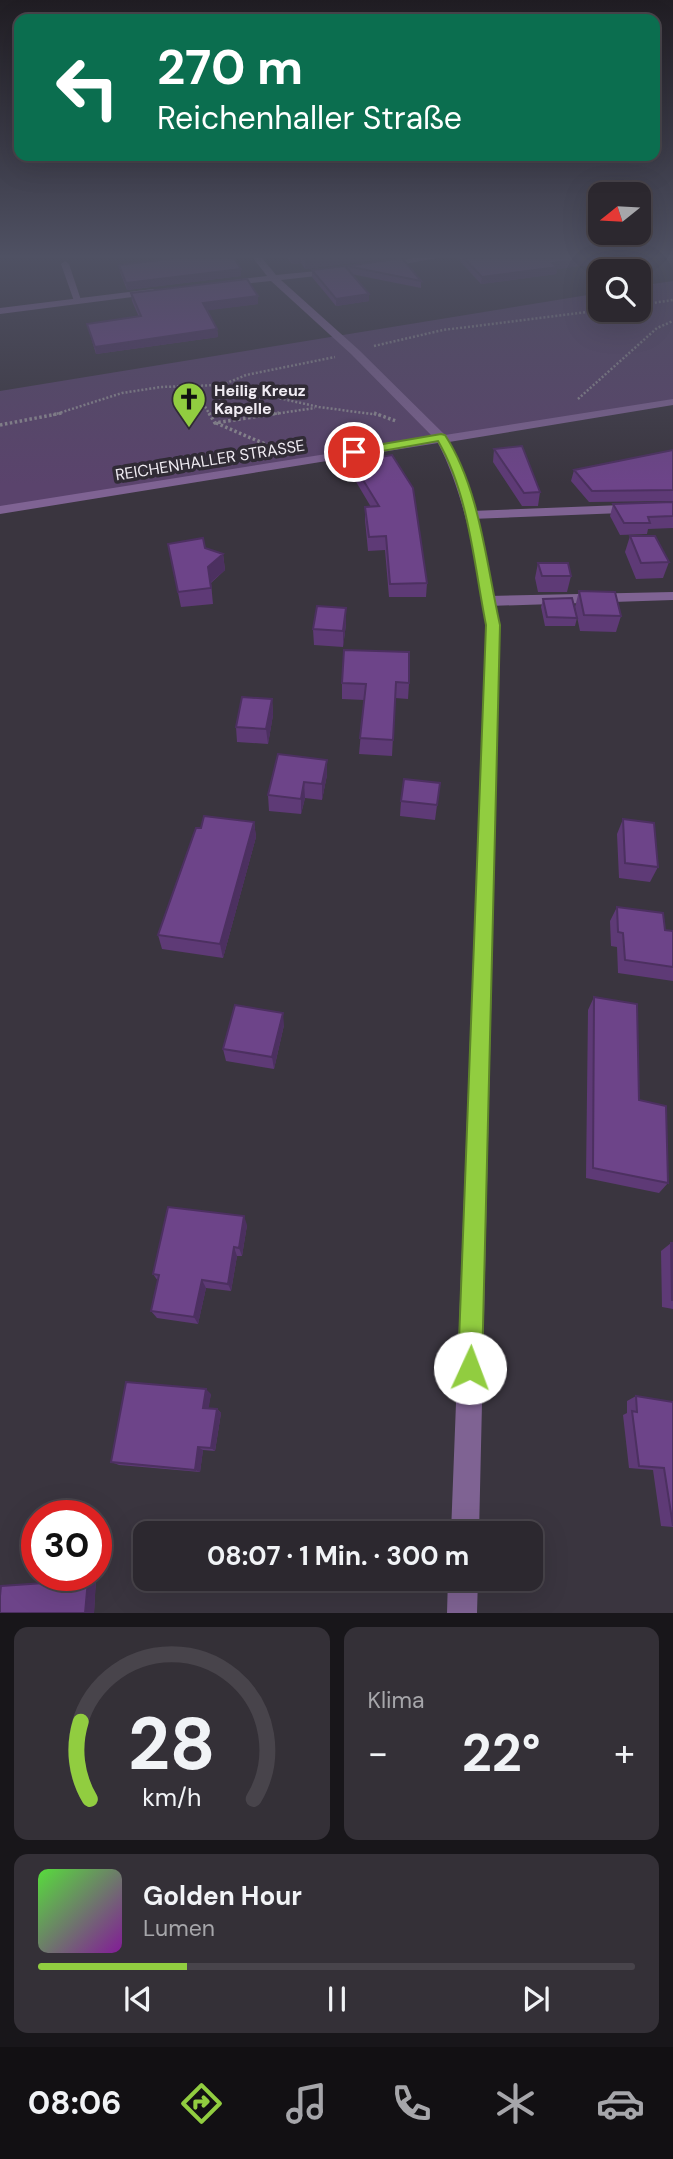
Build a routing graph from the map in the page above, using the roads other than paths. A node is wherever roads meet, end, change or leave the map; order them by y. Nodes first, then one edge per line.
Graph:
1 (334, 333) edge
2 (673, 402) edge
3 (435, 439) junction
4 (673, 506) edge
5 (0, 510) edge
6 (471, 515) junction
7 (673, 596) edge
8 (489, 601) junction
9 (465, 1521) edge
10 (463, 1591) edge
11 (462, 1613) edge

1 - 3 street
2 - 3 street, REICHENHALLER STRASSE
3 - 5 street, REICHENHALLER STRASSE
3 - 6 street
4 - 6 street
6 - 8 street
7 - 8 street
8 - 9 street
10 - 11 street

